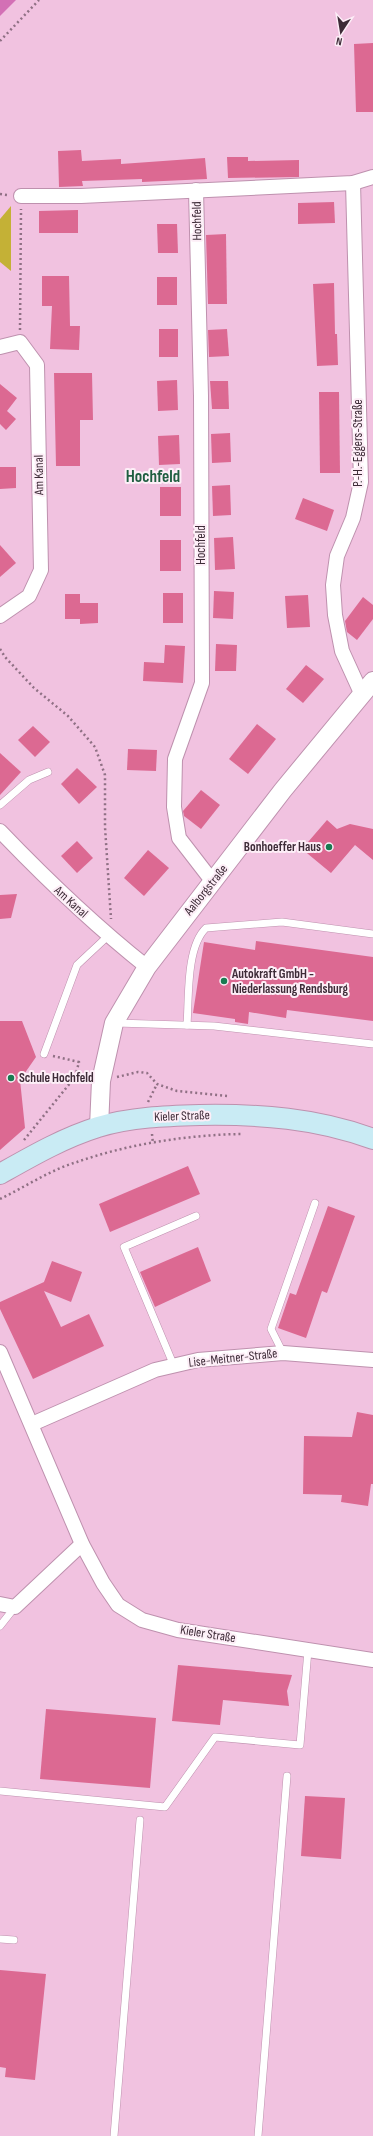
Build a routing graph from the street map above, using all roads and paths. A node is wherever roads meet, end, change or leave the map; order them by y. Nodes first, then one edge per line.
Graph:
1 (39, 0) edge
2 (0, 41) edge
3 (373, 177) edge
4 (353, 183) junction
5 (196, 190) junction
6 (21, 196) joint
7 (20, 342) junction
8 (0, 347) edge
9 (0, 616) edge
10 (0, 649) edge
11 (370, 685) edge
12 (48, 772) dead end
13 (0, 805) edge
14 (0, 831) edge
15 (213, 882) junction
16 (373, 934) edge
17 (108, 936) junction
18 (147, 967) junction
19 (114, 1023) junction
20 (187, 1025) junction
21 (373, 1044) edge
22 (44, 1054) joint
23 (75, 1077) dead end
24 (99, 1127) junction
25 (244, 1134) dead end
26 (373, 1139) edge
27 (0, 1174) edge
28 (0, 1199) edge
29 (315, 1203) dead end
30 (196, 1216) dead end
31 (0, 1352) edge
32 (283, 1353) junction
33 (373, 1360) edge
34 (174, 1366) junction
35 (32, 1424) junction
36 (82, 1544) junction
37 (0, 1604) edge
38 (15, 1607) junction
39 (0, 1626) edge
40 (308, 1650) junction
41 (373, 1660) edge
42 (287, 1776) dead end
43 (0, 1791) edge
44 (140, 1820) dead end
45 (0, 1938) edge
46 (14, 1940) dead end
47 (114, 2136) edge
48 (258, 2136) edge

1 - 2 path
3 - 4 street, Hochfeld
4 - 5 street, Hochfeld
4 - 11 street, P.-H.-Eggers-Straße
5 - 6 street, Hochfeld
5 - 15 street, Hochfeld
6 - 7 path
7 - 8 street
7 - 9 street, Am Kanal
10 - 17 path
11 - 15 street, Aalborgstraße
12 - 13 lane
14 - 17 street, Am Kanal
15 - 18 street, Aalborgstraße
16 - 20 lane
17 - 18 street, Am Kanal
17 - 22 lane
18 - 19 street, Aalborgstraße
19 - 20 lane
19 - 24 street, Aalborgstraße
20 - 21 lane
22 - 23 path
24 - 26 main road, Kieler Straße
24 - 27 main road, Kieler Straße
25 - 28 path
29 - 32 lane
30 - 34 lane
31 - 35 street, Kieler Straße
32 - 33 street, Lise-Meitner-Straße
32 - 34 street, Lise-Meitner-Straße
34 - 35 street, Lise-Meitner-Straße
35 - 36 street, Kieler Straße
36 - 38 street
36 - 40 street, Kieler Straße
37 - 38 street
38 - 39 lane
40 - 41 street, Kieler Straße
40 - 43 lane
42 - 48 lane
44 - 47 lane
45 - 46 lane

